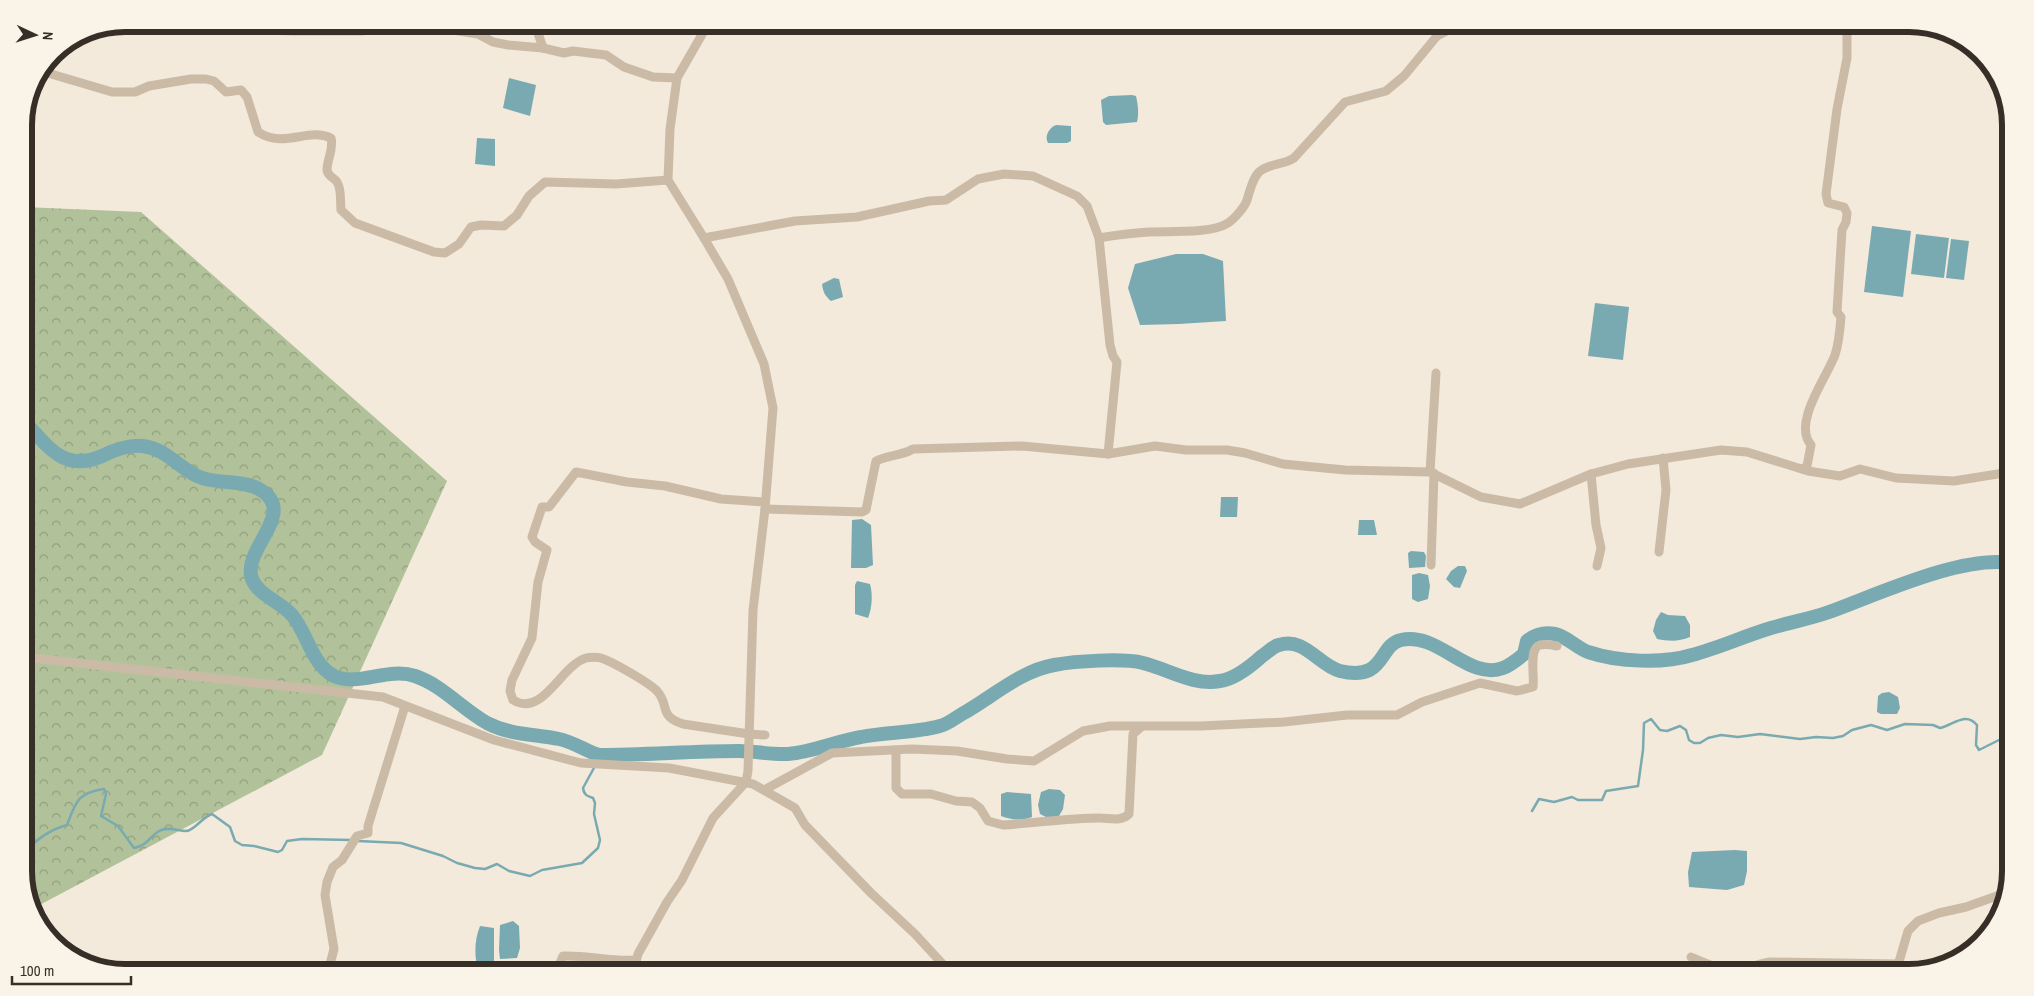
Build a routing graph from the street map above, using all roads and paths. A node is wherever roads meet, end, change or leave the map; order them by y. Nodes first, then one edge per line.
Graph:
1 (465, 32) edge
2 (538, 32) edge
3 (703, 32) edge
4 (1445, 32) edge
5 (1848, 32) edge
6 (543, 48) junction
7 (50, 72) edge
8 (677, 78) junction
9 (668, 180) junction
10 (704, 238) junction
11 (1099, 238) junction
12 (1436, 373) dead end
13 (1108, 454) junction
14 (1663, 458) junction
15 (1802, 469) junction
16 (1432, 472) junction
17 (2001, 473) edge
18 (1591, 474) junction
19 (765, 506) junction
20 (1659, 552) dead end
21 (1431, 565) dead end
22 (1597, 566) dead end
23 (1557, 646) dead end
24 (33, 658) edge
25 (405, 706) junction
26 (1141, 727) junction
27 (749, 734) junction
28 (765, 734) dead end
29 (896, 750) junction
30 (746, 782) junction
31 (764, 790) junction
32 (1998, 895) edge
33 (1690, 957) dead end
34 (636, 960) junction
35 (330, 964) edge
36 (560, 964) edge
37 (635, 964) edge
38 (943, 964) edge
39 (1706, 964) edge
40 (1755, 964) edge
41 (1812, 964) edge
42 (1898, 964) edge

1 - 6 street
2 - 6 street
3 - 8 street
4 - 11 street
5 - 15 street
6 - 8 street
7 - 9 street
8 - 9 street
9 - 10 street
10 - 11 street
10 - 19 street
11 - 13 street
12 - 16 street
13 - 16 street
13 - 19 street
14 - 15 street
14 - 18 street
14 - 20 street
15 - 17 street
16 - 18 street
16 - 21 street
18 - 22 street
19 - 27 street
19 - 27 street
23 - 26 street
24 - 25 street
25 - 30 street
25 - 35 street
26 - 29 street
26 - 29 street
27 - 28 street
27 - 30 street
29 - 31 street
30 - 31 street
30 - 34 street
31 - 38 street
32 - 42 street
33 - 39 street
34 - 36 street
34 - 37 street
40 - 41 street

